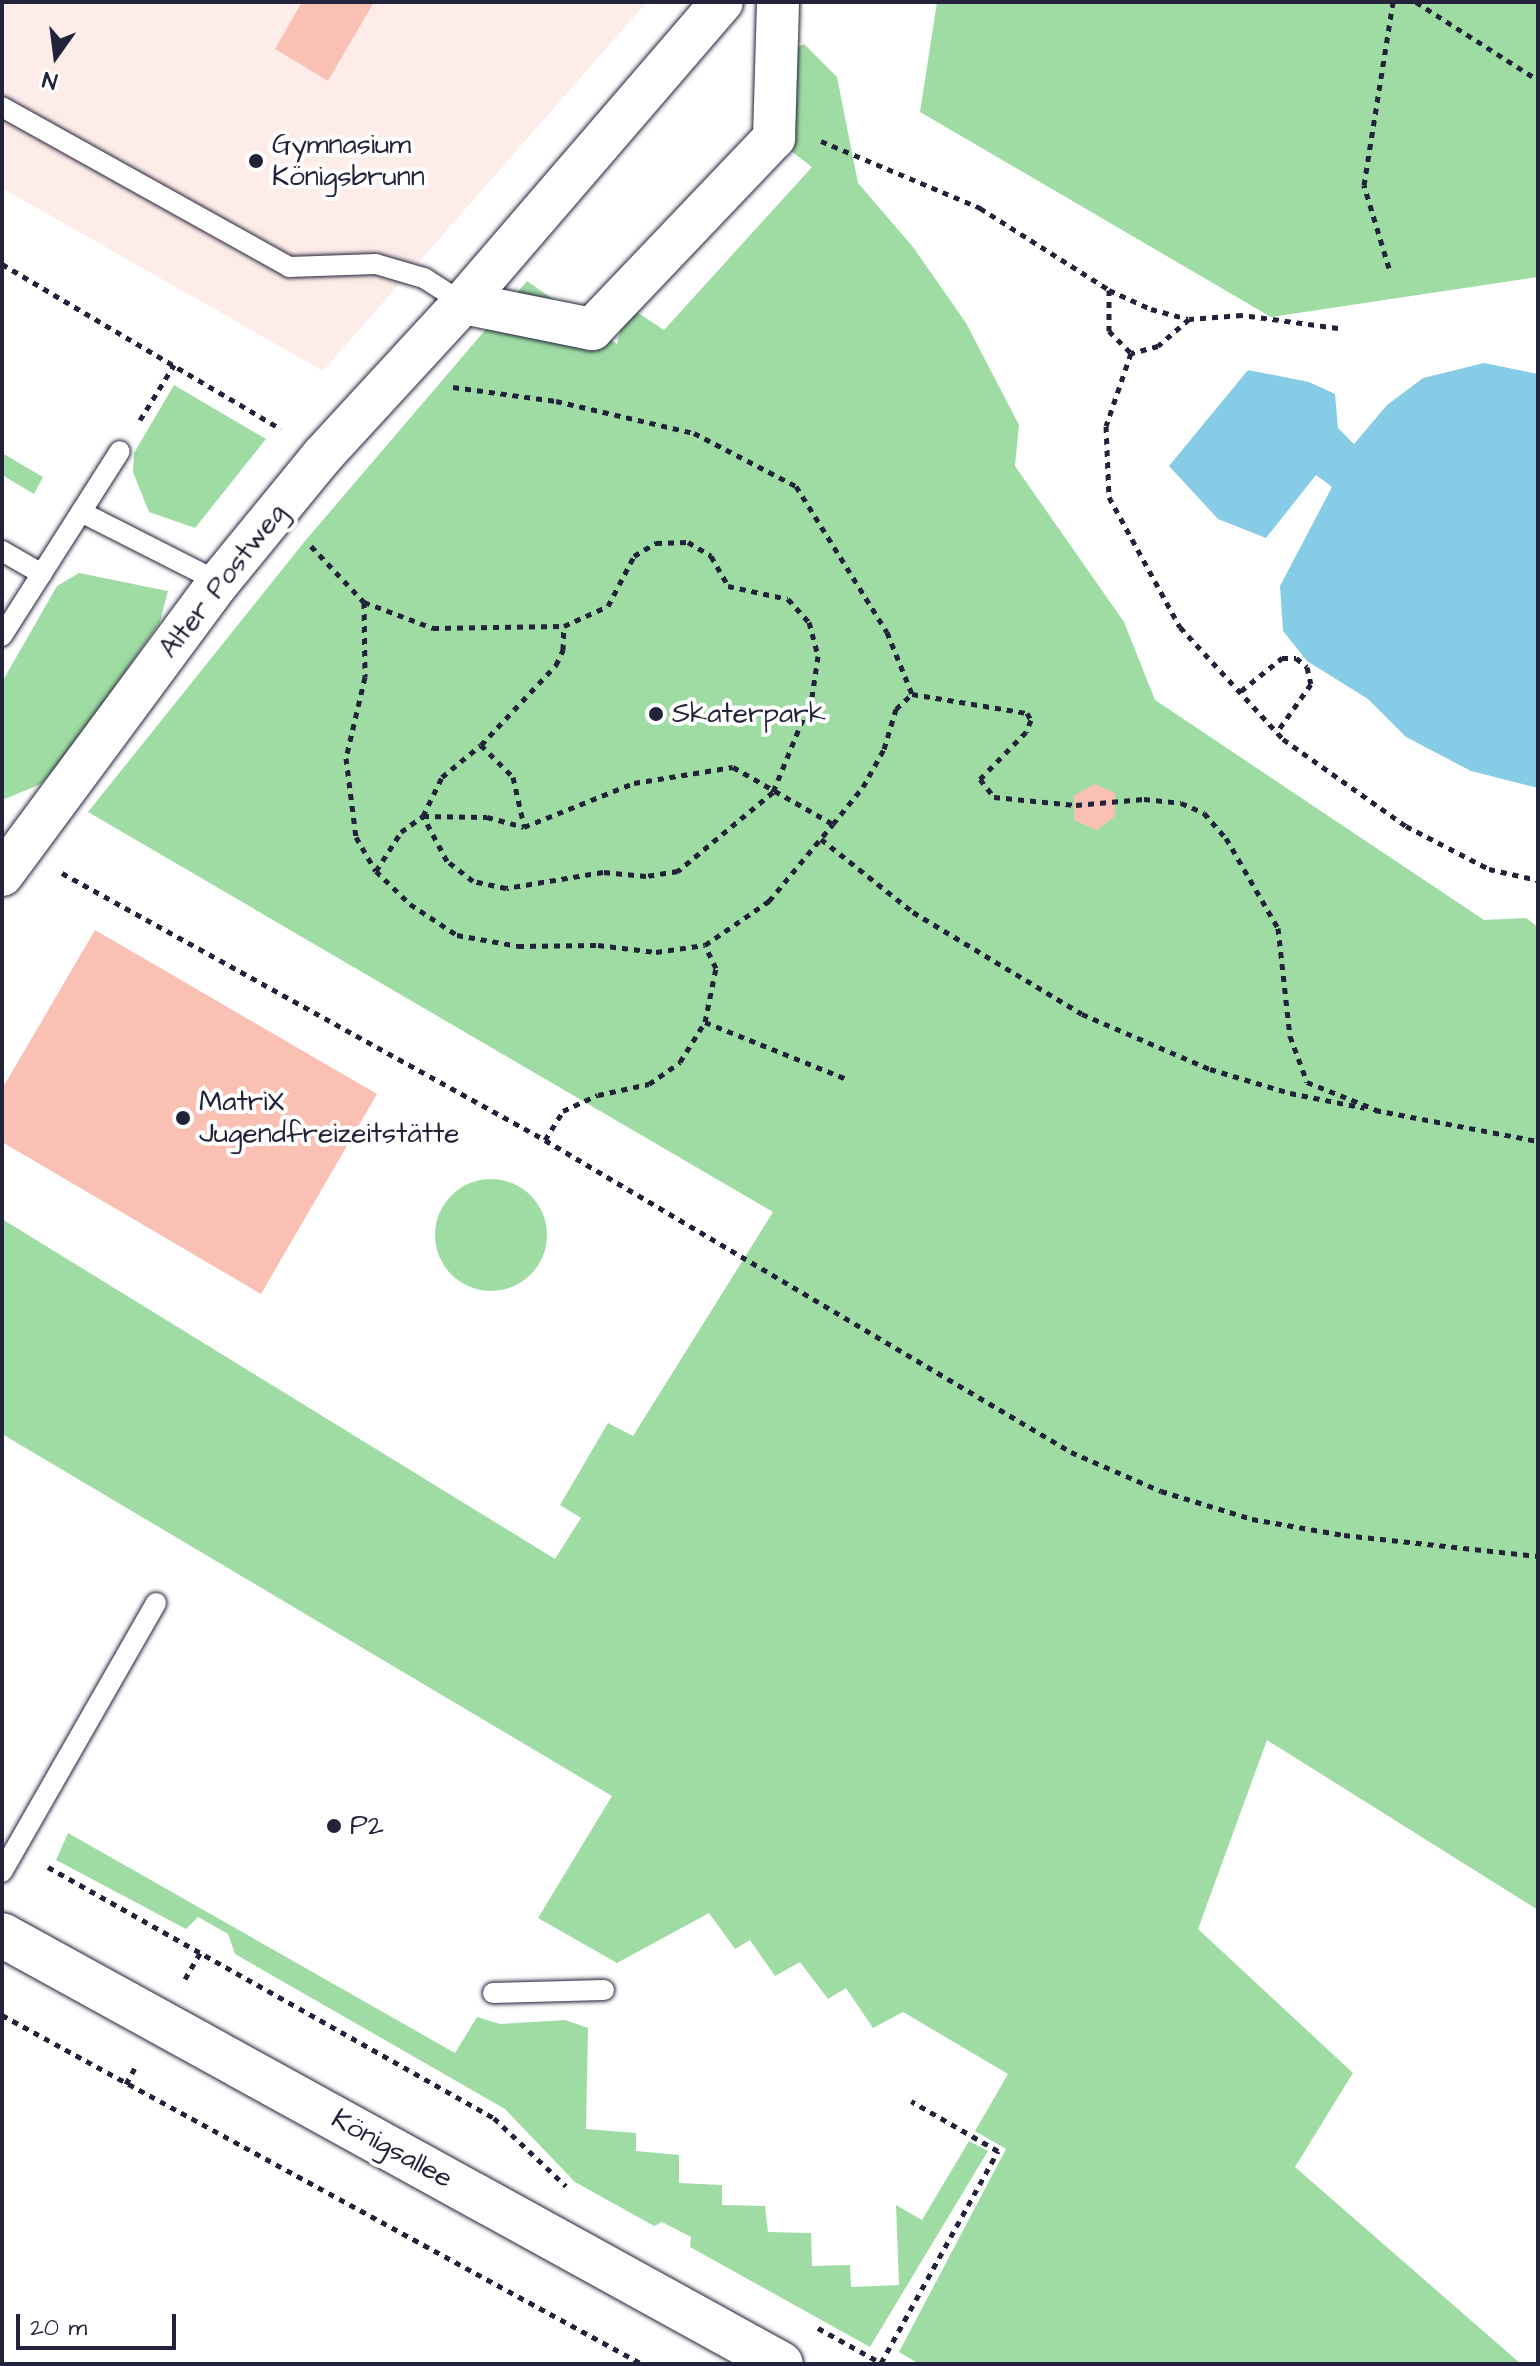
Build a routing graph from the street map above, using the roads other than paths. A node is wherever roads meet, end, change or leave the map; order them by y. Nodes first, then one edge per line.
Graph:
1 (722, 2) edge
2 (778, 2) edge
3 (2, 107) edge
4 (463, 303) junction
5 (120, 451) dead end
6 (81, 512) junction
7 (2, 551) edge
8 (42, 574) junction
9 (219, 582) junction
10 (2, 636) edge
11 (10, 862) edge
12 (156, 1603) dead end
13 (2, 1872) edge
14 (2, 1935) edge
15 (604, 1990) dead end
16 (493, 1993) dead end
17 (781, 2364) edge

1 - 4 street, Alter Postweg
2 - 4 street
3 - 4 lane
4 - 9 street, Alter Postweg
5 - 6 lane
6 - 8 lane
6 - 9 lane
7 - 8 lane
8 - 10 lane
9 - 11 street, Alter Postweg
12 - 13 lane
14 - 17 street, Königsallee
15 - 16 lane

